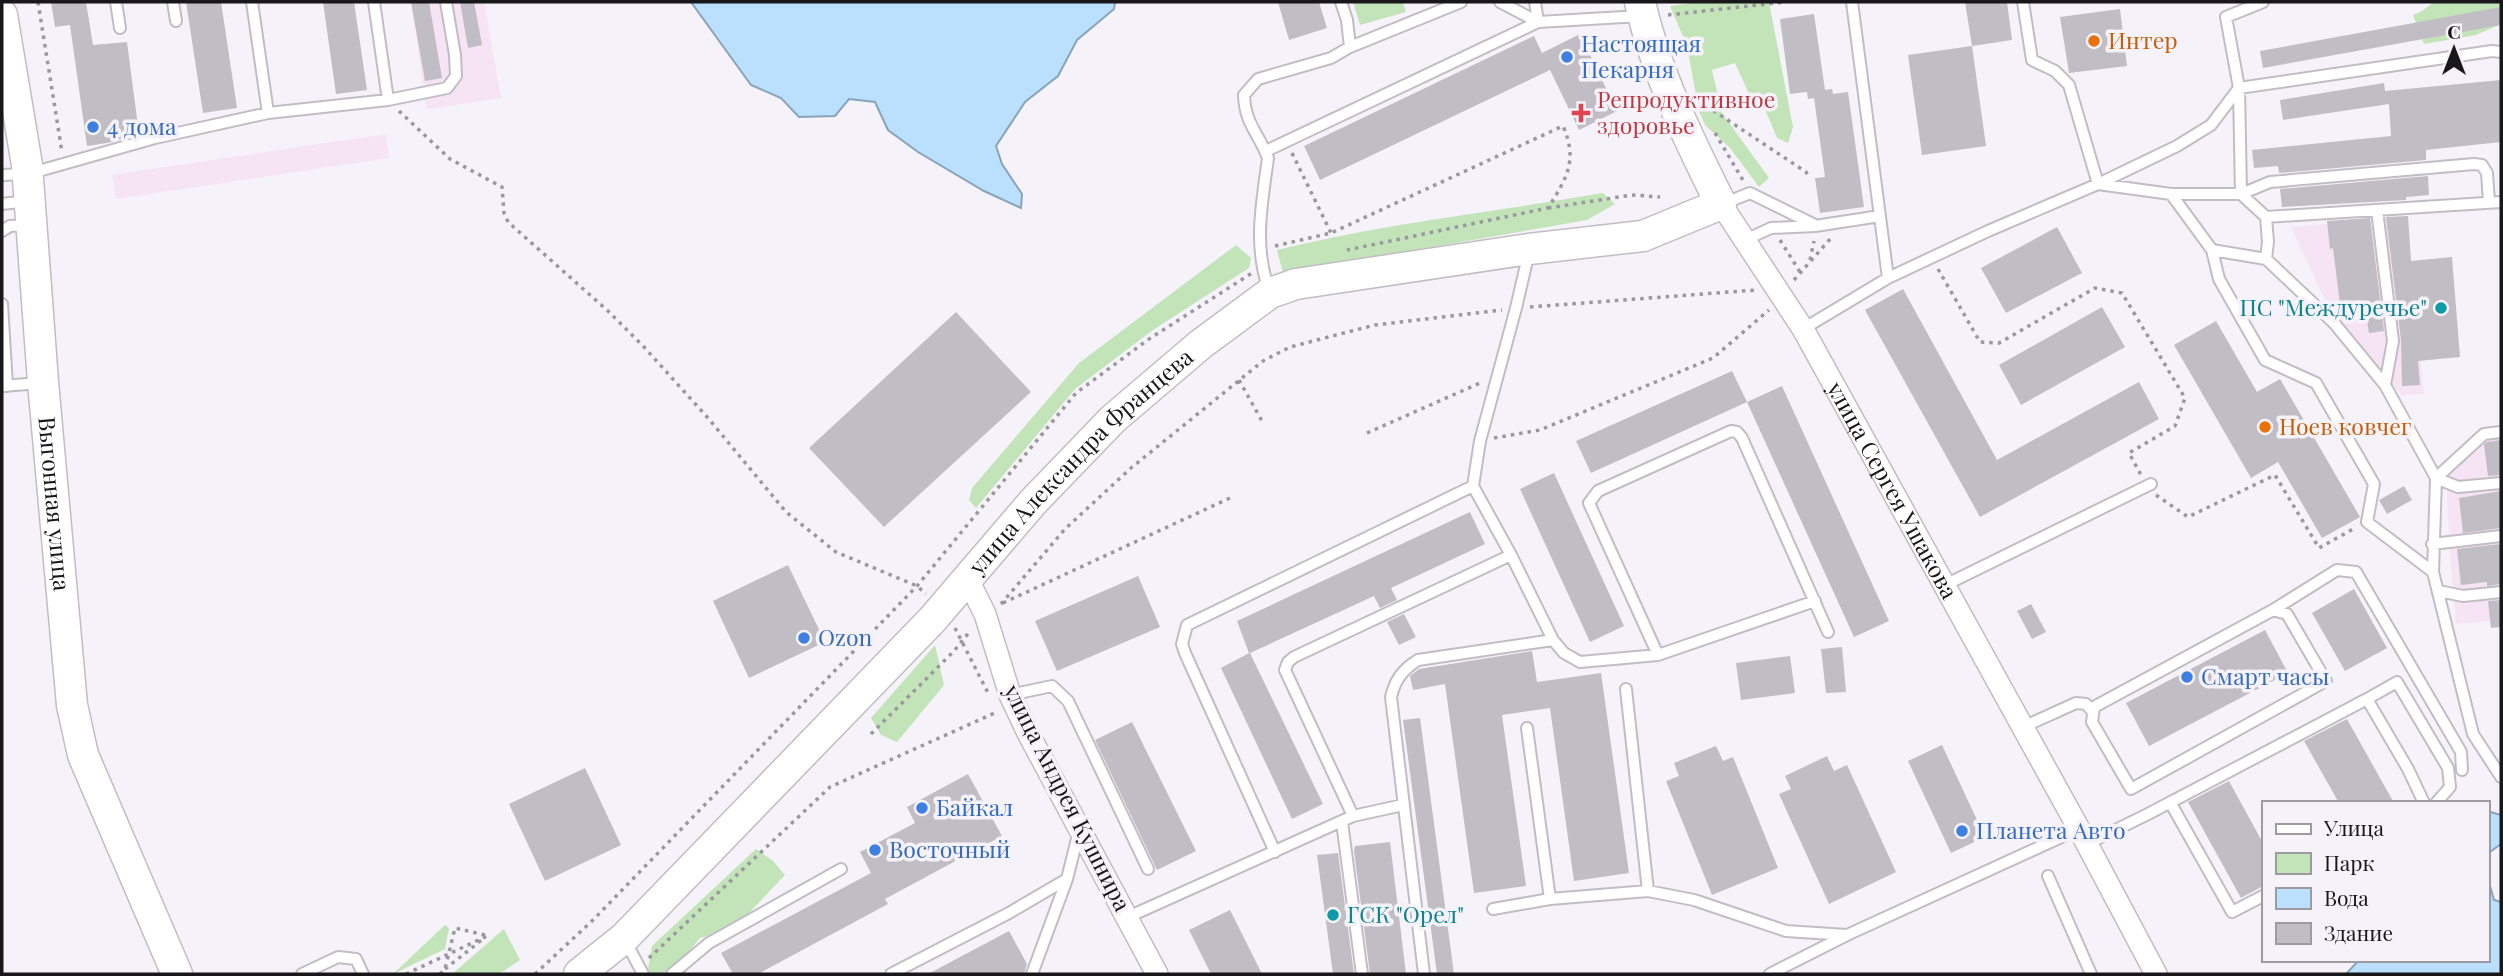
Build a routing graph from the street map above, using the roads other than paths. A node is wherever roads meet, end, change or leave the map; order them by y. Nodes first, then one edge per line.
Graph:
1 (116, 2) edge
2 (173, 2) edge
3 (252, 2) edge
4 (374, 2) edge
5 (446, 2) edge
6 (1341, 2) edge
7 (1461, 2) edge
8 (1500, 2) edge
9 (1535, 2) edge
10 (1852, 2) edge
11 (2023, 2) edge
12 (2263, 2) edge
13 (1651, 11) edge
14 (2, 15) edge
15 (176, 21) dead end
16 (1538, 22) junction
17 (120, 28) dead end
18 (1350, 47) junction
19 (2501, 52) edge
20 (2239, 88) junction
21 (387, 100) junction
22 (268, 113) junction
23 (1266, 151) junction
24 (2098, 184) junction
25 (2171, 194) junction
26 (2241, 194) junction
27 (19, 196) edge
28 (2489, 202) junction
29 (2501, 202) edge
30 (1721, 205) junction
31 (2377, 210) junction
32 (1880, 216) junction
33 (2266, 217) junction
34 (1816, 229) junction
35 (2, 231) edge
36 (1745, 240) junction
37 (1529, 249) junction
38 (2212, 250) junction
39 (2266, 259) junction
40 (1888, 278) junction
41 (1270, 293) junction
42 (2, 304) edge
43 (1803, 329) junction
44 (43, 382) junction
45 (2385, 385) junction
46 (4, 386) edge
47 (2501, 432) edge
48 (2436, 478) junction
49 (2501, 483) edge
50 (2149, 485) road end
51 (1473, 486) junction
52 (2501, 536) edge
53 (2432, 544) junction
54 (1511, 555) junction
55 (2432, 572) junction
56 (968, 580) junction
57 (1945, 585) junction
58 (2439, 591) junction
59 (2501, 592) edge
60 (1815, 601) junction
61 (2273, 610) junction
62 (1828, 632) dead end
63 (1553, 640) junction
64 (1658, 655) junction
65 (1626, 689) dead end
66 (1010, 695) junction
67 (2367, 699) junction
68 (2093, 712) junction
69 (2023, 727) junction
70 (1527, 728) dead end
71 (2462, 770) dead end
72 (2501, 777) edge
73 (2423, 801) edge
74 (2438, 801) edge
75 (2170, 802) junction
76 (1403, 805) junction
77 (1353, 816) junction
78 (1342, 822) junction
79 (1080, 828) junction
80 (2083, 836) junction
81 (1275, 852) junction
82 (841, 869) dead end
83 (1148, 869) dead end
84 (2048, 876) dead end
85 (1067, 879) junction
86 (1648, 891) junction
87 (2262, 897) edge
88 (1550, 899) junction
89 (1493, 909) dead end
90 (1128, 917) junction
91 (1846, 935) junction
92 (624, 938) junction
93 (641, 971) edge
94 (2149, 972) edge
95 (177, 974) edge
96 (302, 974) edge
97 (363, 974) edge
98 (579, 974) edge
99 (671, 974) edge
100 (891, 974) edge
101 (1032, 974) edge
102 (1157, 974) edge
103 (1362, 974) edge
104 (1424, 974) edge
105 (1770, 974) edge
106 (2091, 974) edge

1 - 17 lane
2 - 15 lane
3 - 22 lane
4 - 21 lane
5 - 21 lane
6 - 18 lane
7 - 18 lane
8 - 16 lane
9 - 16 lane
10 - 32 lane
11 - 24 lane
12 - 20 lane
13 - 16 lane
13 - 30 street, улица Сергея Ушакова
14 - 27 street, Выгонная улица
16 - 23 lane
18 - 23 lane
19 - 20 lane
20 - 24 lane
20 - 26 lane
21 - 22 lane
22 - 27 lane
23 - 41 lane
24 - 25 lane
24 - 40 lane
25 - 26 lane
25 - 38 lane
26 - 28 lane
26 - 33 lane
27 - 35 lane
27 - 44 street, Выгонная улица
28 - 29 lane
28 - 31 lane
30 - 34 lane
30 - 36 street, улица Сергея Ушакова
30 - 37 street, улица Александра Францева
31 - 33 lane
31 - 45 lane
32 - 34 lane
32 - 40 lane
33 - 39 lane
34 - 36 lane
36 - 43 street, улица Сергея Ушакова
37 - 41 street, улица Александра Францева
37 - 51 lane
38 - 39 lane
38 - 55 lane
39 - 45 lane
40 - 43 lane
41 - 56 street, улица Александра Францева
42 - 46 lane
43 - 57 street, улица Сергея Ушакова
44 - 46 lane
44 - 95 street, Выгонная улица
45 - 48 lane
47 - 48 lane
48 - 49 lane
48 - 53 lane
50 - 57 lane
51 - 54 lane
51 - 81 lane
52 - 53 lane
53 - 55 lane
54 - 63 lane
54 - 77 lane
55 - 58 lane
56 - 66 street, улица Андрея Кушнира
56 - 92 street, улица Александра Францева
57 - 69 street, улица Сергея Ушакова
58 - 59 lane
58 - 72 lane
60 - 62 lane
60 - 64 lane
60 - 64 lane
61 - 68 lane
61 - 68 lane
61 - 71 lane
63 - 64 lane
63 - 76 lane
65 - 86 lane
66 - 79 street, улица Андрея Кушнира
66 - 83 lane
67 - 73 lane
67 - 74 lane
67 - 75 lane
68 - 69 lane
69 - 80 street, улица Сергея Ушакова
70 - 88 lane
75 - 80 lane
75 - 87 lane
76 - 77 lane
76 - 104 lane
77 - 78 lane
78 - 81 lane
78 - 103 lane
79 - 85 lane
79 - 90 street, улица Андрея Кушнира
80 - 91 lane
80 - 94 street, улица Сергея Ушакова
81 - 90 lane
82 - 99 lane
84 - 106 lane
85 - 100 lane
85 - 101 lane
86 - 88 lane
86 - 91 lane
88 - 89 lane
90 - 102 street, улица Андрея Кушнира
91 - 105 lane
92 - 93 lane
92 - 98 street, улица Александра Францева
96 - 97 lane

